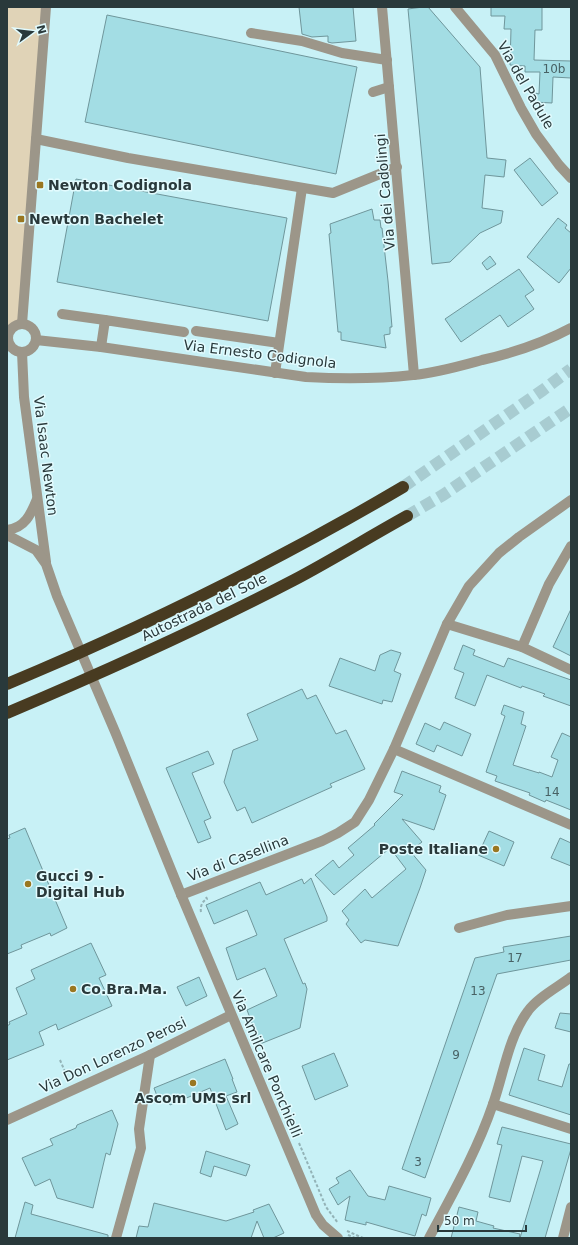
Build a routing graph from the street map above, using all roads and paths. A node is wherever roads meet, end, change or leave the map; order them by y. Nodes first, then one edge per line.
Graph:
1 (46, 7) edge
2 (382, 7) edge
3 (455, 7) edge
4 (251, 32) dead end
5 (387, 60) junction
6 (389, 87) junction
7 (373, 92) dead end
8 (36, 139) junction
9 (397, 167) junction
10 (571, 178) edge
11 (302, 188) junction
12 (62, 314) dead end
13 (105, 320) junction
14 (22, 324) junction
15 (571, 328) edge
16 (196, 331) dead end
17 (184, 332) dead end
18 (7, 336) edge
19 (36, 340) junction
20 (279, 343) junction
21 (101, 347) junction
22 (22, 352) junction
23 (276, 372) junction
24 (414, 375) junction
25 (403, 486) tunnel mouth
26 (37, 497) junction
27 (571, 500) edge
28 (407, 516) tunnel mouth
29 (7, 530) edge
30 (7, 535) edge
31 (571, 546) edge
32 (46, 564) junction
33 (447, 624) junction
34 (522, 648) junction
35 (571, 670) edge
36 (7, 684) edge
37 (7, 713) edge
38 (394, 749) junction
39 (571, 825) edge
40 (181, 895) junction
41 (207, 899) dead end
42 (571, 906) edge
43 (204, 918) dead end
44 (459, 928) dead end
45 (571, 977) edge
46 (231, 1015) junction
47 (150, 1054) junction
48 (60, 1060) dead end
49 (73, 1090) junction
50 (493, 1104) junction
51 (7, 1120) edge
52 (571, 1129) edge
53 (298, 1142) dead end
54 (571, 1207) edge
55 (342, 1227) dead end
56 (345, 1230) dead end
57 (326, 1234) edge
58 (116, 1238) edge
59 (338, 1238) edge
60 (363, 1238) edge
61 (428, 1238) edge
62 (563, 1238) edge

1 - 8 street
2 - 5 street, Via dei Cadolingi
3 - 10 street, Via del Padule
4 - 5 street
5 - 6 street, Via dei Cadolingi
6 - 7 street
6 - 9 street, Via dei Cadolingi
8 - 11 street
8 - 14 street
9 - 11 street
9 - 24 street, Via dei Cadolingi
11 - 20 street
12 - 13 street
13 - 17 street
13 - 21 street
14 - 18 street
14 - 19 street
15 - 24 street, Via Ernesto Codignola
16 - 20 street
18 - 22 street
19 - 21 street, Via Ernesto Codignola
19 - 22 street
20 - 23 street
21 - 23 street, Via Ernesto Codignola
22 - 26 street, Via Isaac Newton
23 - 24 street, Via Ernesto Codignola
25 - 36 highway, Autostrada del Sole
26 - 29 street
26 - 32 street, Via Isaac Newton
27 - 33 street, Via di Casellina
28 - 37 highway, Autostrada del Sole
30 - 32 street, Via di Casellina
31 - 34 street
32 - 40 street, Via di Casellina
33 - 34 street
33 - 38 street, Via di Casellina
34 - 35 street
38 - 39 street
38 - 40 street, Via di Casellina
40 - 46 street, Via Amilcare Ponchielli
41 - 43 path
42 - 44 street
45 - 50 street
46 - 47 street, Via Don Lorenzo Perosi
46 - 57 street, Via Amilcare Ponchielli
47 - 49 street, Via Don Lorenzo Perosi
47 - 58 street
48 - 49 path
49 - 51 street, Via Don Lorenzo Perosi
50 - 52 street
50 - 61 street
53 - 55 path
54 - 62 street
56 - 60 path
57 - 59 street, Via Amilcare Ponchielli

